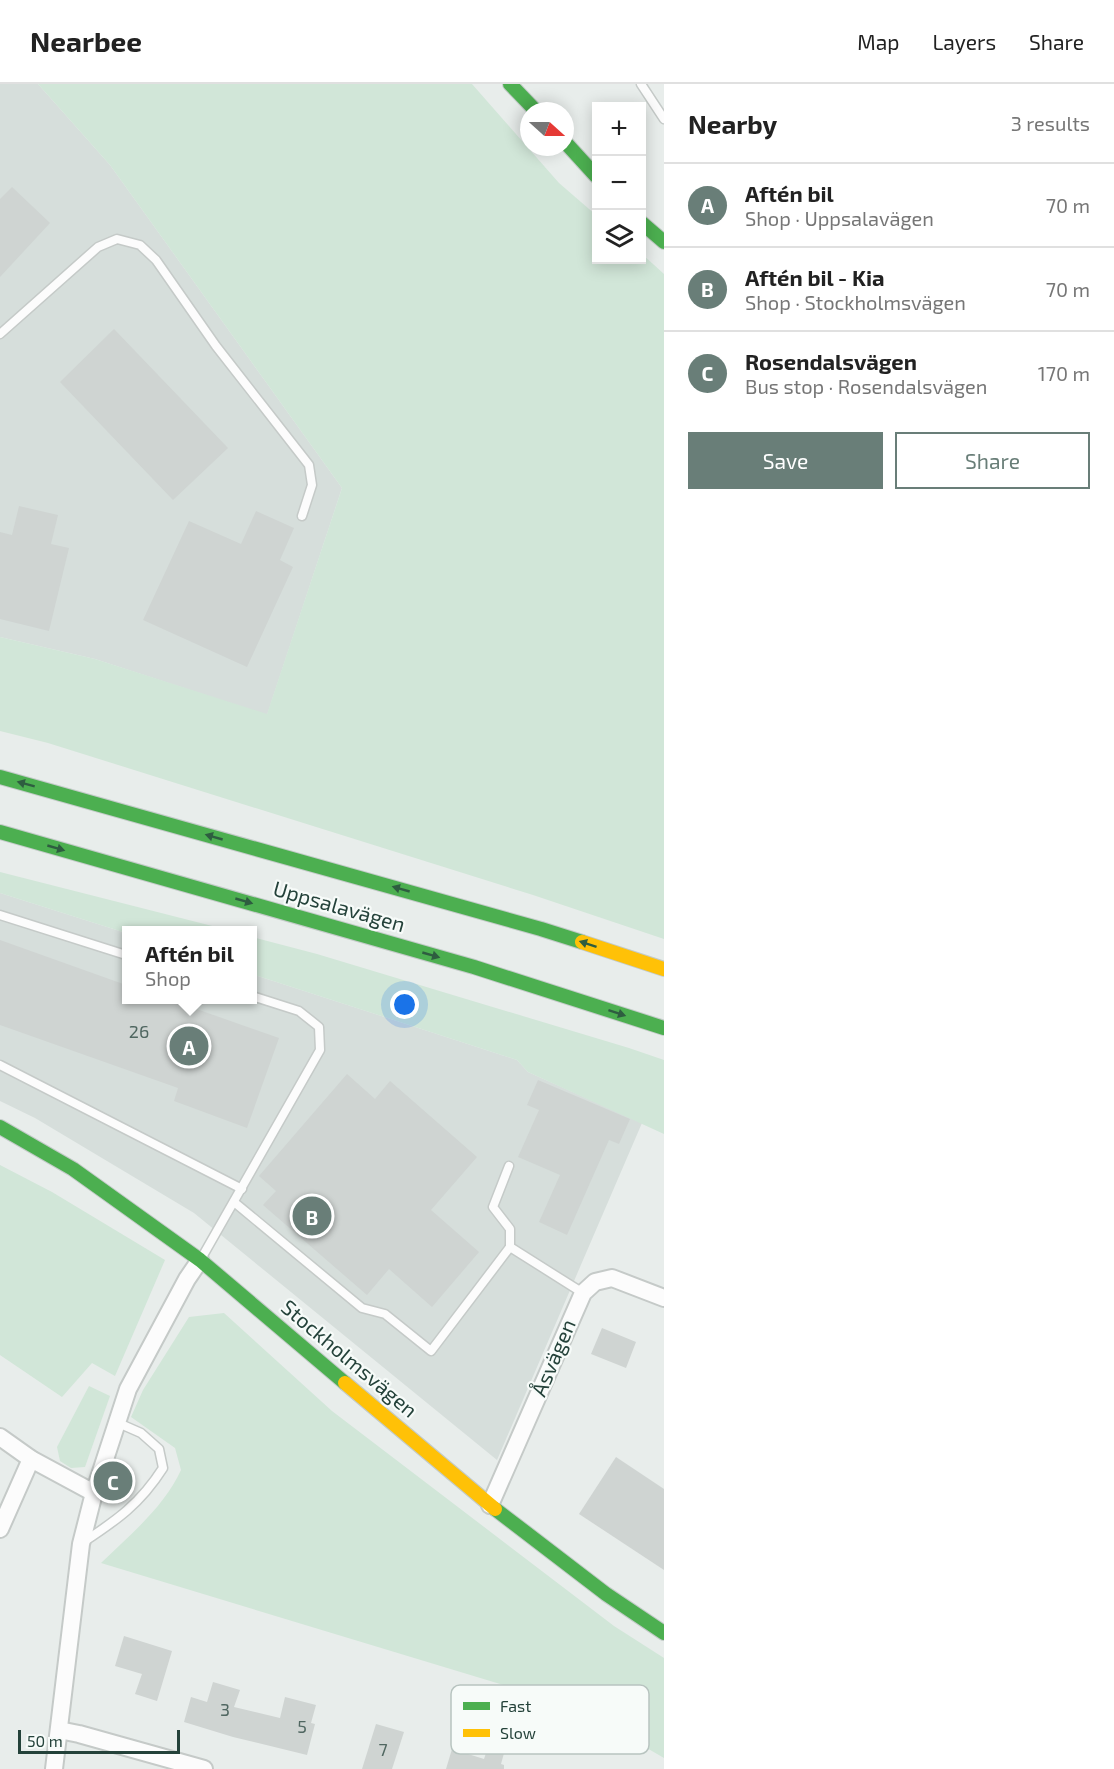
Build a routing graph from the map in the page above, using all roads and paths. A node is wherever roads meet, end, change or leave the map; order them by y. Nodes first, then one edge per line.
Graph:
1 (510, 84) edge
2 (641, 84) edge
3 (527, 102) edge
4 (664, 118) edge
5 (574, 152) edge
6 (592, 171) edge
7 (646, 226) edge
8 (664, 242) edge
9 (0, 334) edge
10 (302, 516) dead end
11 (0, 777) edge
12 (0, 832) edge
13 (0, 915) edge
14 (122, 955) edge
15 (664, 969) edge
16 (257, 998) edge
17 (664, 1028) edge
18 (0, 1065) edge
19 (0, 1127) edge
20 (509, 1167) dead end
21 (242, 1188) junction
22 (234, 1202) junction
23 (510, 1247) junction
24 (200, 1260) junction
25 (582, 1293) junction
26 (664, 1298) edge
27 (116, 1422) junction
28 (0, 1437) edge
29 (31, 1459) junction
30 (94, 1493) junction
31 (490, 1505) junction
32 (0, 1529) edge
33 (81, 1544) junction
34 (664, 1633) edge
35 (59, 1730) junction
36 (54, 1769) edge
37 (204, 1769) edge

1 - 3 main road
2 - 4 lane
5 - 6 main road
7 - 8 main road
9 - 10 lane
15 -> 11 main road, Uppsalavägen
12 -> 17 main road, Uppsalavägen
13 - 14 lane
16 - 21 lane
18 - 21 lane
19 - 24 main road, Stockholmsvägen
20 - 23 lane
21 - 22 lane
22 - 23 lane
22 - 24 lane
23 - 25 lane
24 - 27 street
24 - 31 main road, Stockholmsvägen
25 - 26 street, Åsvägen
25 - 31 street, Åsvägen
27 - 30 street
27 - 33 lane
28 - 29 street
29 - 30 street
29 - 32 street
30 - 33 street
31 - 34 main road, Stockholmsvägen
33 - 35 street
35 - 36 street
35 - 37 street

